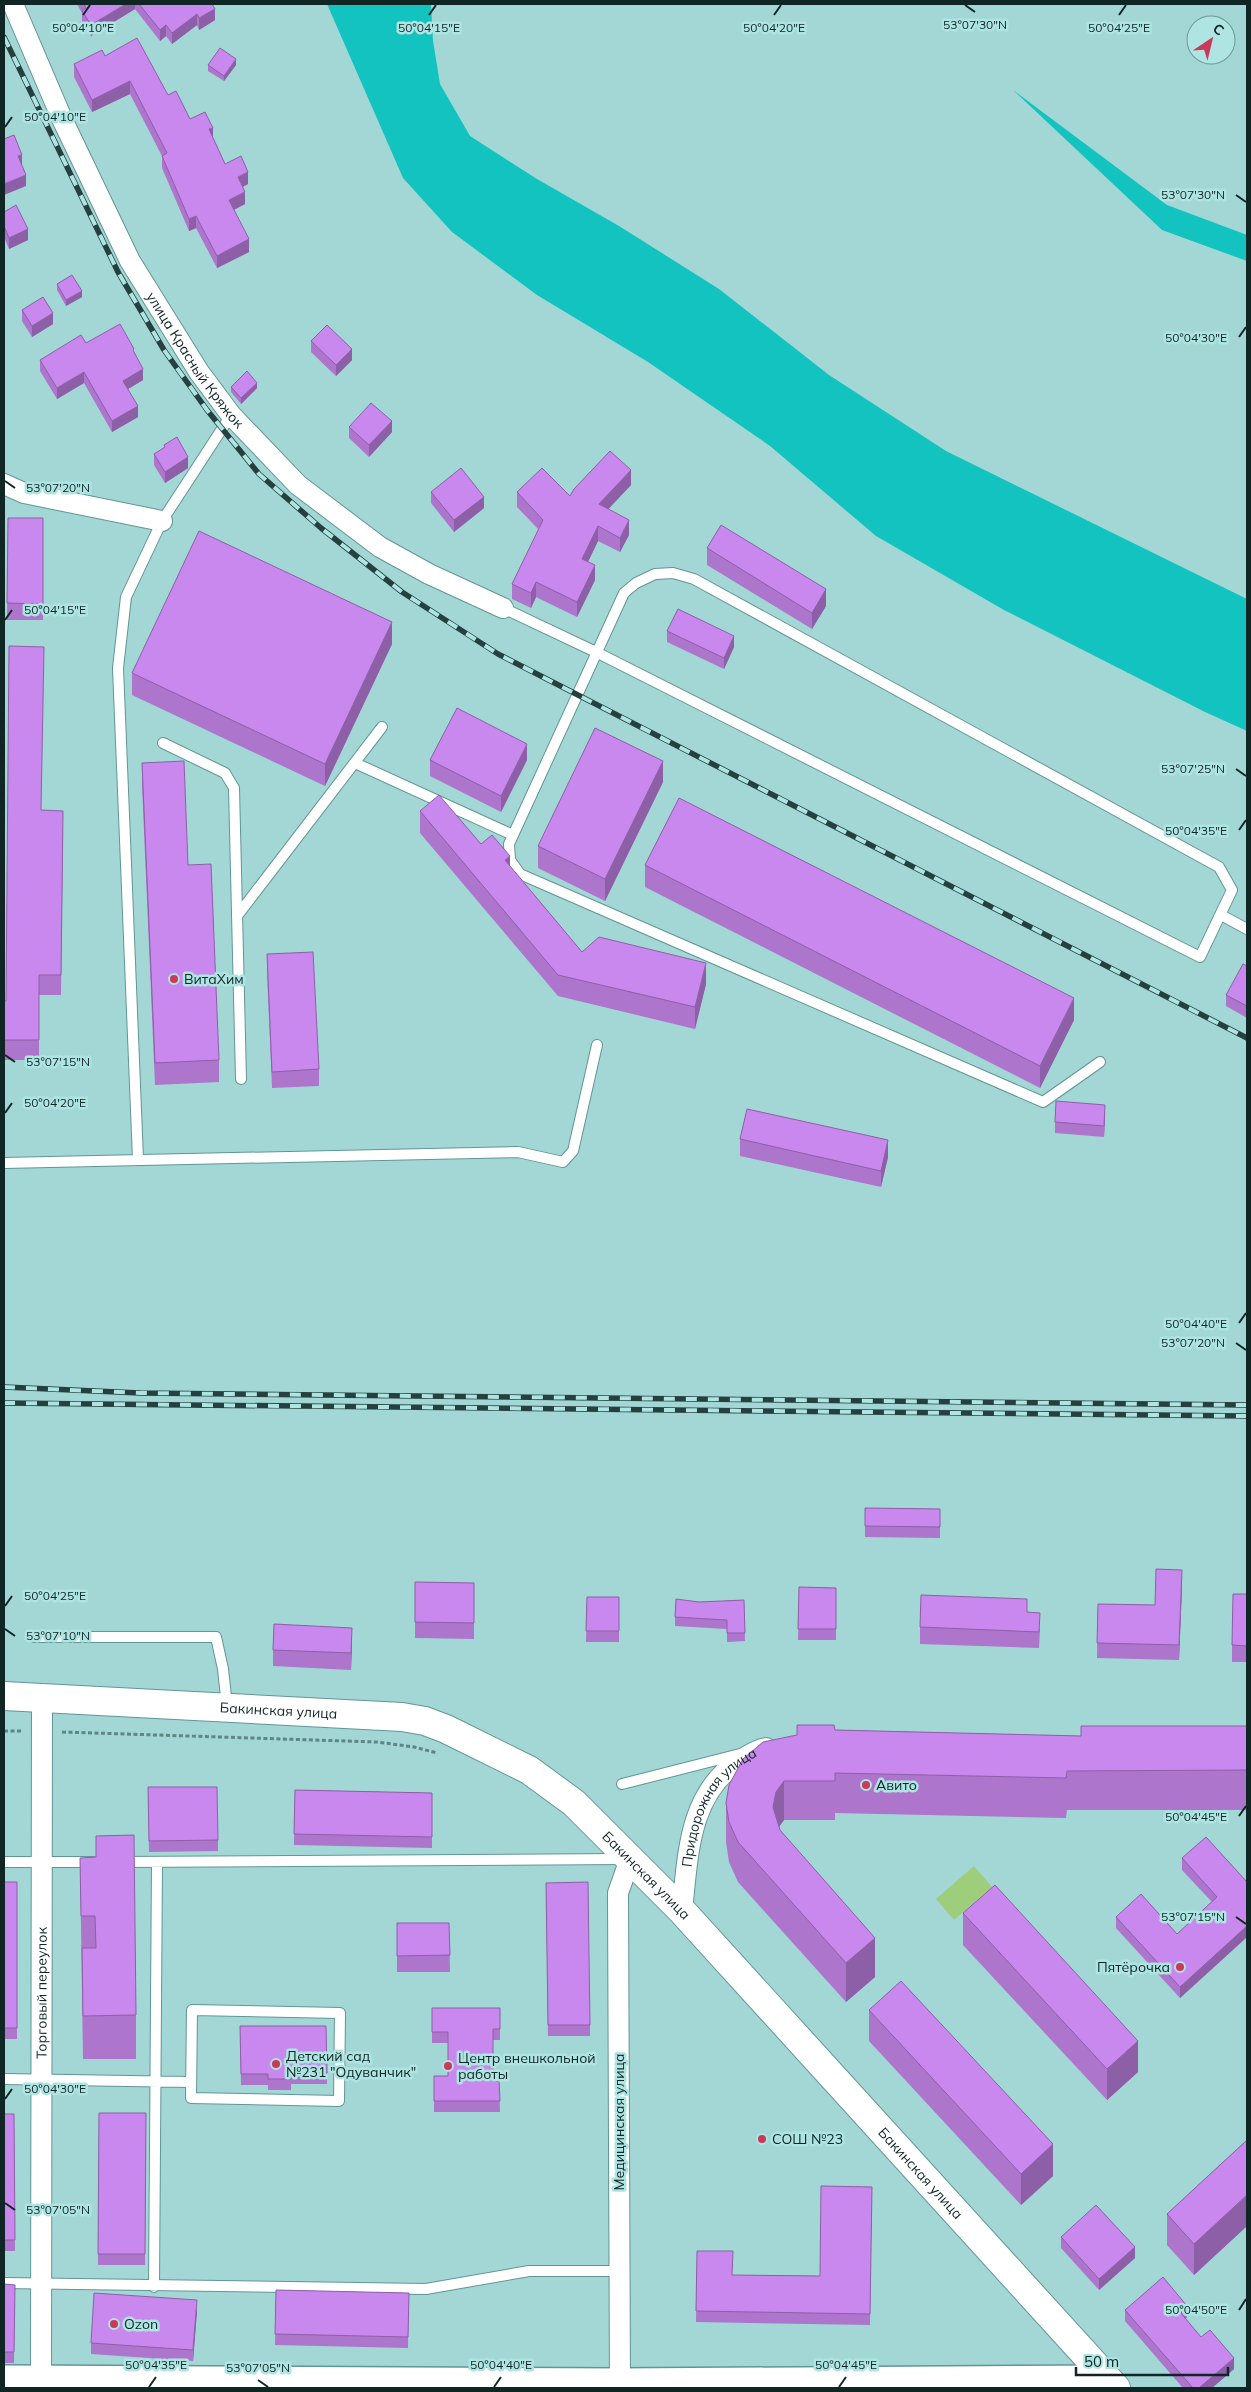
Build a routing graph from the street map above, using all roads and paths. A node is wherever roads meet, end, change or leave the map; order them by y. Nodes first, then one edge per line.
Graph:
1 (13, 4) edge
2 (231, 415) junction
3 (4, 484) edge
4 (162, 521) junction
5 (503, 608) joint
6 (596, 652) junction
7 (382, 727) dead end
8 (163, 743) dead end
9 (355, 763) junction
10 (513, 835) junction
11 (1221, 915) junction
12 (237, 916) junction
13 (1247, 929) edge
14 (597, 1045) dead end
15 (1100, 1062) dead end
16 (241, 1079) dead end
17 (138, 1159) junction
18 (4, 1162) edge
19 (34, 1637) dead end
20 (4, 1696) edge
21 (42, 1697) junction
22 (227, 1707) junction
23 (4, 1731) edge
24 (43, 1732) junction
25 (783, 1745) edge
26 (758, 1749) junction
27 (442, 1754) dead end
28 (622, 1784) dead end
29 (630, 1859) junction
30 (4, 1862) edge
31 (43, 1862) junction
32 (157, 1862) junction
33 (682, 1911) junction
34 (4, 2079) edge
35 (42, 2079) junction
36 (154, 2081) junction
37 (191, 2082) junction
38 (620, 2271) junction
39 (4, 2283) edge
40 (42, 2284) junction
41 (154, 2287) junction
42 (4, 2378) edge
43 (41, 2378) junction
44 (1112, 2383) edge
45 (143, 2384) edge
46 (620, 2385) edge

1 - 2 street, улица Красный Кряжок
2 - 4 lane
2 - 5 street, улица Красный Кряжок
3 - 4 street
4 - 17 lane
5 - 6 lane
6 - 10 lane
6 - 11 lane
6 - 11 lane
7 - 9 lane
8 - 12 lane
9 - 10 lane
9 - 12 lane
10 - 15 lane
11 - 13 lane
12 - 16 lane
14 - 17 lane
17 - 18 lane
19 - 22 lane
20 - 21 main road, Бакинская улица
21 - 22 main road, Бакинская улица
21 - 24 street, Торговый переулок
22 - 29 main road, Бакинская улица
23 - 24 path
24 - 27 path
24 - 31 street, Торговый переулок
25 - 26 street, Придорожная улица
26 - 28 lane
26 - 33 street, Придорожная улица
29 - 32 lane
29 - 33 main road, Бакинская улица
29 - 38 street, Медицинская улица
30 - 31 lane
31 - 32 lane
31 - 35 street, Торговый переулок
32 - 36 lane
33 - 44 main road, Бакинская улица
34 - 35 lane
35 - 36 lane
35 - 40 street, Торговый переулок
36 - 37 lane
36 - 41 lane
37 - 37 lane
38 - 41 lane
38 - 46 street, Медицинская улица
39 - 40 lane
40 - 41 lane
40 - 43 street, Торговый переулок
42 - 43 street
43 - 45 street
44 - 46 street
45 - 46 street

